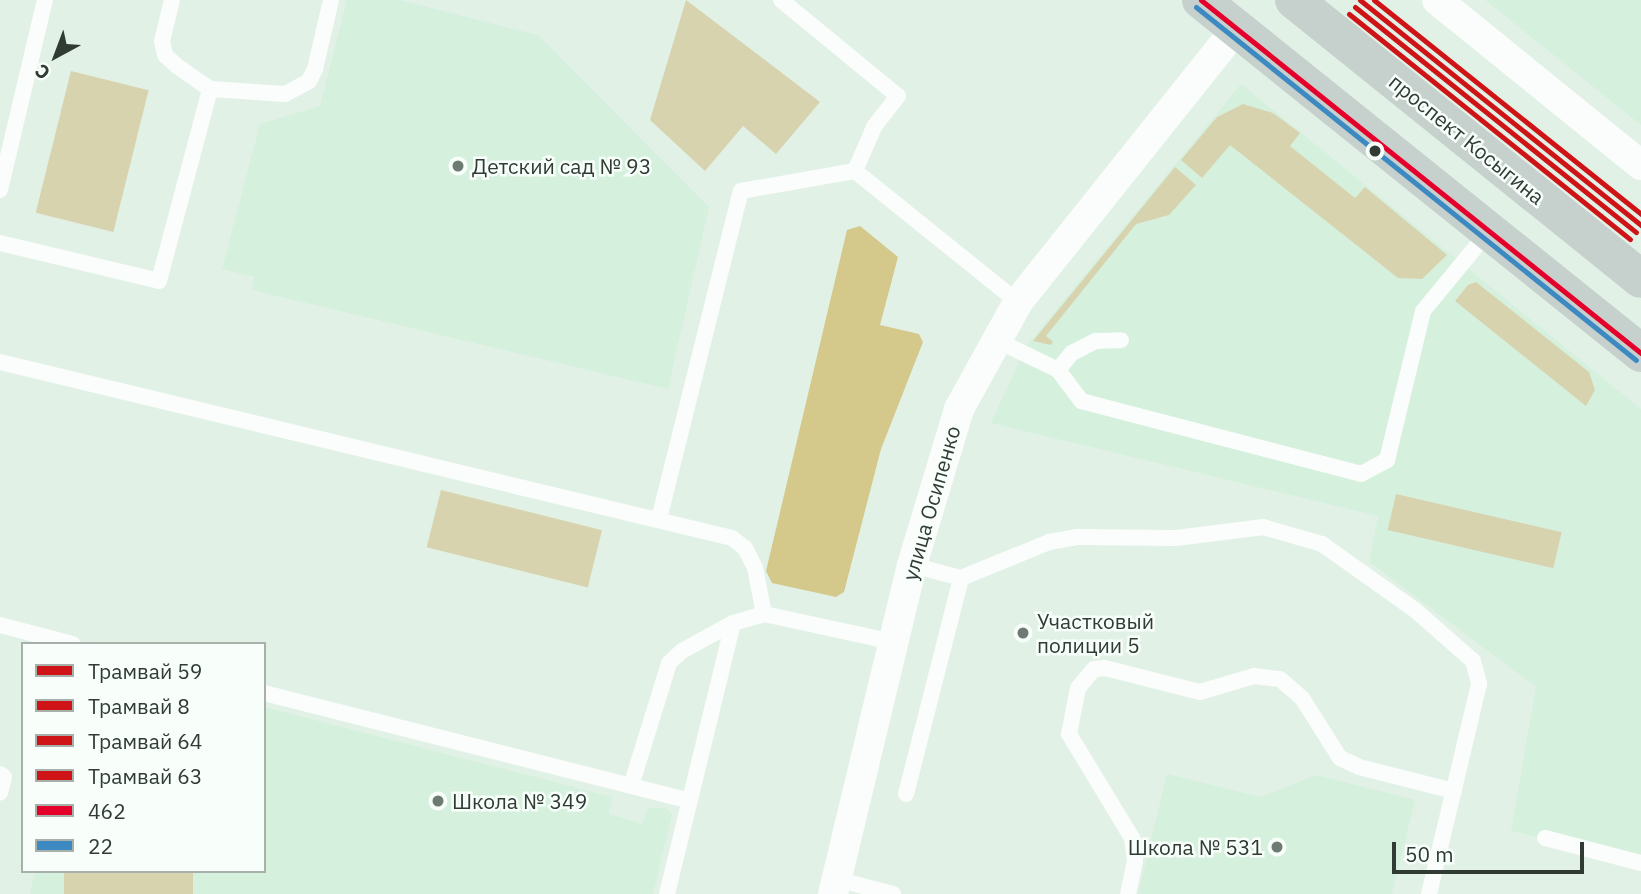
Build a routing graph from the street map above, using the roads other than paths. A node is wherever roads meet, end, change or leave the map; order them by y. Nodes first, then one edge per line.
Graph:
1 (45, 0) edge
2 (172, 0) edge
3 (331, 0) edge
4 (781, 0) edge
5 (1201, 0) edge
6 (1294, 0) edge
7 (1437, 0) edge
8 (1237, 28) junction
9 (210, 89) junction
10 (1641, 165) edge
11 (855, 171) junction
12 (0, 190) edge
13 (1489, 231) junction
14 (0, 243) edge
15 (1641, 279) edge
16 (1018, 303) junction
17 (994, 338) junction
18 (1121, 340) dead end
19 (1641, 353) edge
20 (0, 362) edge
21 (1058, 370) junction
22 (659, 519) junction
23 (912, 565) junction
24 (961, 578) junction
25 (764, 614) junction
26 (733, 623) junction
27 (0, 625) edge
28 (65, 642) edge
29 (894, 642) junction
30 (266, 693) edge
31 (0, 774) edge
32 (631, 786) junction
33 (1454, 791) junction
34 (0, 793) edge
35 (906, 794) dead end
36 (690, 801) junction
37 (1545, 838) dead end
38 (1641, 863) edge
39 (835, 887) edge
40 (667, 894) edge
41 (893, 894) edge
42 (1128, 894) edge
43 (1429, 894) edge

1 - 12 lane
2 - 9 lane
3 - 9 lane
4 - 11 lane
5 - 8 main road
6 - 15 main road, проспект Косыгина
7 - 10 street
8 - 13 main road
8 - 16 street, улица Осипенко
9 - 14 lane
11 - 16 lane
11 - 22 lane
13 - 19 main road
13 - 21 lane
16 - 17 street, улица Осипенко
17 - 21 lane
17 - 23 street, улица Осипенко
18 - 21 lane
20 - 22 lane
22 - 25 lane
23 - 24 lane
23 - 29 street, улица Осипенко
24 - 33 lane
24 - 35 lane
25 - 26 lane
25 - 29 lane
26 - 32 lane
26 - 36 lane
27 - 28 lane
29 - 39 street, улица Осипенко
30 - 32 lane
31 - 34 lane
32 - 36 lane
33 - 42 lane
33 - 43 lane
36 - 40 lane
37 - 38 lane
39 - 41 lane

